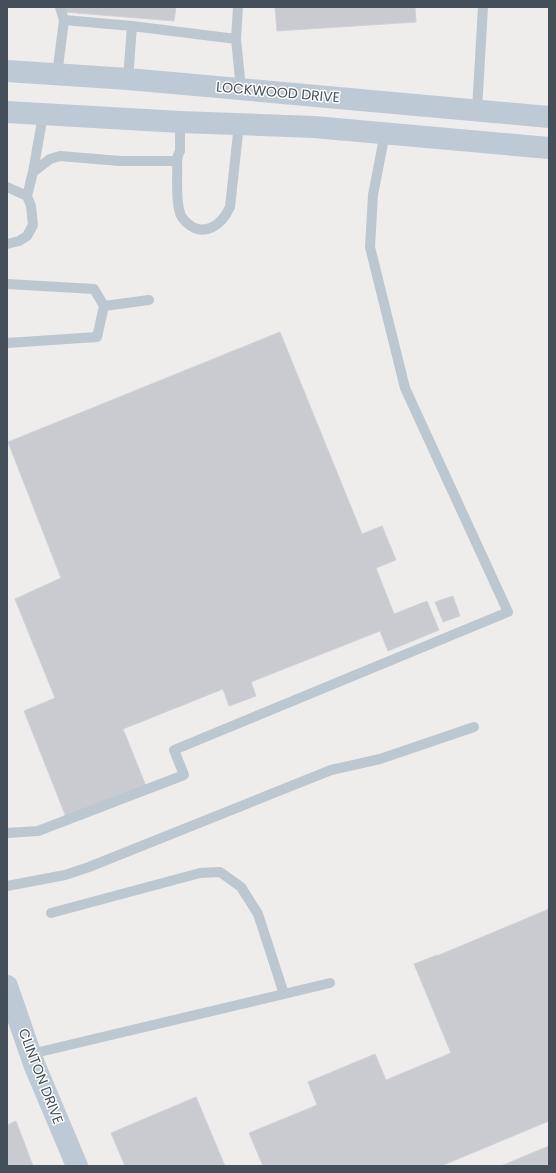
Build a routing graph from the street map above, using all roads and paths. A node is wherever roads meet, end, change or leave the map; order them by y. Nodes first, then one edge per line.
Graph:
1 (60, 7) edge
2 (238, 7) edge
3 (483, 7) edge
4 (64, 20) junction
5 (132, 26) junction
6 (236, 39) junction
7 (7, 71) edge
8 (57, 75) junction
9 (128, 79) junction
10 (241, 89) junction
11 (387, 102) junction
12 (477, 110) junction
13 (7, 112) edge
14 (43, 115) junction
15 (549, 117) edge
16 (180, 122) junction
17 (239, 124) junction
18 (385, 133) junction
19 (476, 141) junction
20 (549, 148) edge
21 (177, 161) junction
22 (32, 172) junction
23 (7, 187) edge
24 (27, 196) junction
25 (7, 244) edge
26 (7, 284) edge
27 (149, 300) dead end
28 (104, 306) junction
29 (7, 343) edge
30 (474, 727) dead end
31 (7, 833) edge
32 (7, 886) edge
33 (51, 913) dead end
34 (330, 983) dead end
35 (7, 986) edge
36 (284, 994) junction
37 (31, 1054) junction
38 (77, 1166) edge

1 - 4 lane
2 - 6 lane
3 - 12 lane
4 - 5 lane
4 - 8 lane
5 - 6 lane
5 - 9 lane
6 - 10 lane
7 - 8 main road, LOCKWOOD DRIVE
8 - 9 main road, LOCKWOOD DRIVE
9 - 10 main road, LOCKWOOD DRIVE
10 - 11 main road, LOCKWOOD DRIVE
10 - 17 main road
11 - 12 main road, LOCKWOOD DRIVE
11 - 18 main road
12 - 15 main road, LOCKWOOD DRIVE
12 - 19 main road
13 - 14 main road
14 - 16 main road
14 - 22 lane
16 - 17 main road
16 - 21 lane
17 - 18 main road
17 - 21 lane
18 - 19 main road
18 - 31 lane
19 - 20 main road
21 - 22 lane
22 - 24 lane
23 - 24 lane
24 - 25 lane
26 - 28 lane
27 - 28 lane
28 - 29 lane
30 - 32 lane
33 - 36 lane
34 - 36 lane
35 - 37 main road, CLINTON DRIVE
36 - 37 lane
37 - 38 main road, CLINTON DRIVE

